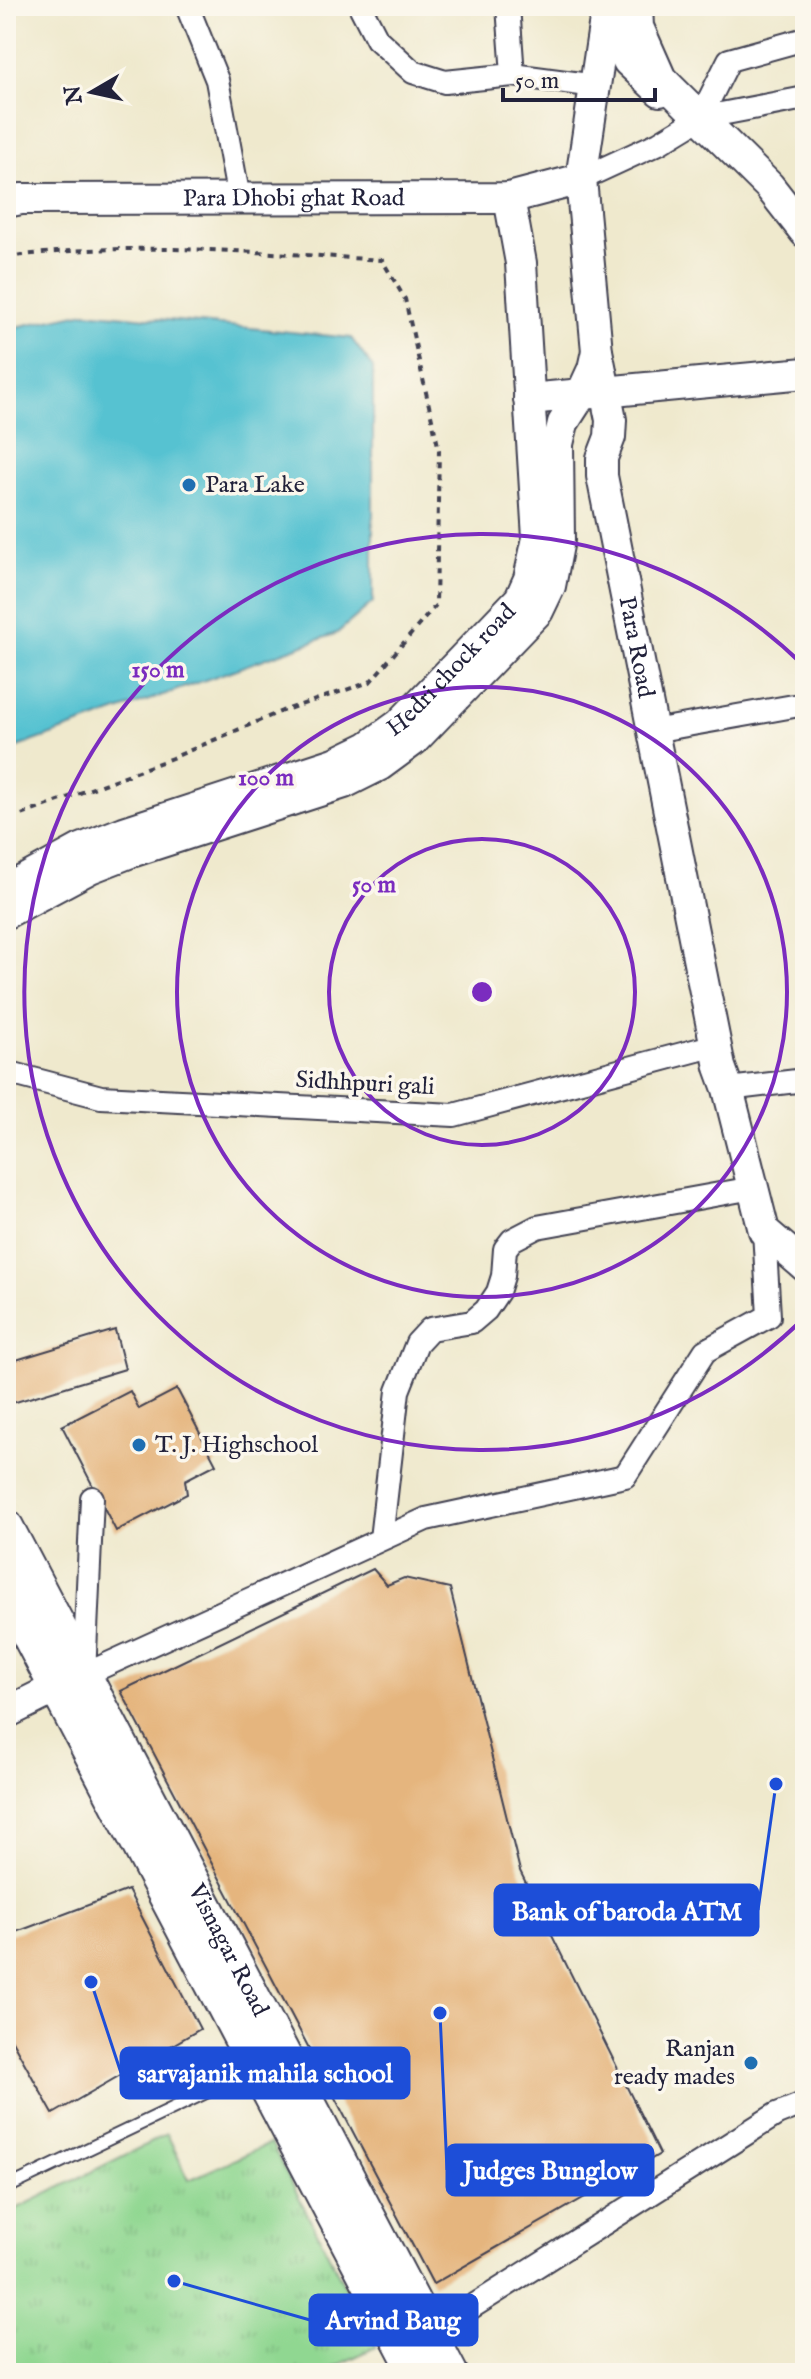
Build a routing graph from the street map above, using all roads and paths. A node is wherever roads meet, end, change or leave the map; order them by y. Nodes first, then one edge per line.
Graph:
1 (187, 6) edge
2 (360, 6) edge
3 (508, 6) edge
4 (637, 6) edge
5 (607, 11) edge
6 (805, 39) edge
7 (513, 75) junction
8 (596, 86) junction
9 (805, 98) edge
10 (697, 120) junction
11 (581, 179) junction
12 (509, 198) junction
13 (239, 199) junction
14 (6, 202) edge
15 (805, 232) edge
16 (6, 257) edge
17 (805, 373) edge
18 (594, 394) junction
19 (538, 399) junction
20 (563, 423) junction
21 (602, 476) junction
22 (805, 704) edge
23 (653, 731) junction
24 (6, 821) edge
25 (6, 890) edge
26 (6, 913) edge
27 (716, 1045) junction
28 (6, 1072) edge
29 (805, 1080) edge
30 (728, 1089) junction
31 (753, 1188) junction
32 (790, 1247) edge
33 (92, 1498) dead end
34 (6, 1527) edge
35 (381, 1539) junction
36 (6, 1591) edge
37 (70, 1682) junction
38 (6, 1713) edge
39 (269, 2062) junction
40 (805, 2103) edge
41 (6, 2188) edge
42 (417, 2352) edge
43 (450, 2373) edge

1 - 13 street
2 - 7 street
3 - 7 street
4 - 10 street
5 - 8 street
5 - 10 street
6 - 10 street
7 - 8 street
8 - 11 street
9 - 10 street
10 - 11 street
10 - 15 street
11 - 12 street, Para Dhobi ghat Road
11 - 18 street, Hedri chock road
12 - 13 street, Para Dhobi ghat Road
12 - 19 street, Hedri chock road
13 - 14 street, Para Dhobi ghat Road
16 - 24 path
17 - 18 street
18 - 19 street
18 - 20 street, Hedri chock road
18 - 21 street, Para Road
19 - 20 street
19 - 25 street, Hedri chock road
20 - 21 street
20 - 26 street, Hedri chock road
21 - 23 street, Para Road
22 - 23 street
23 - 27 street, Para Road
27 - 28 street, Sidhhpuri gali
27 - 30 street, Para Road
29 - 30 street
30 - 31 street, Para Road
31 - 32 street, Para Road
31 - 35 street
32 - 35 street
33 - 37 street
34 - 37 main road, Visnagar Road
35 - 37 street
36 - 37 main road, Visnagar Road
37 - 38 street
37 - 39 main road, Visnagar Road
39 - 41 lane
39 - 42 main road, Visnagar Road
40 - 42 street
42 - 43 main road, Visnagar Road

